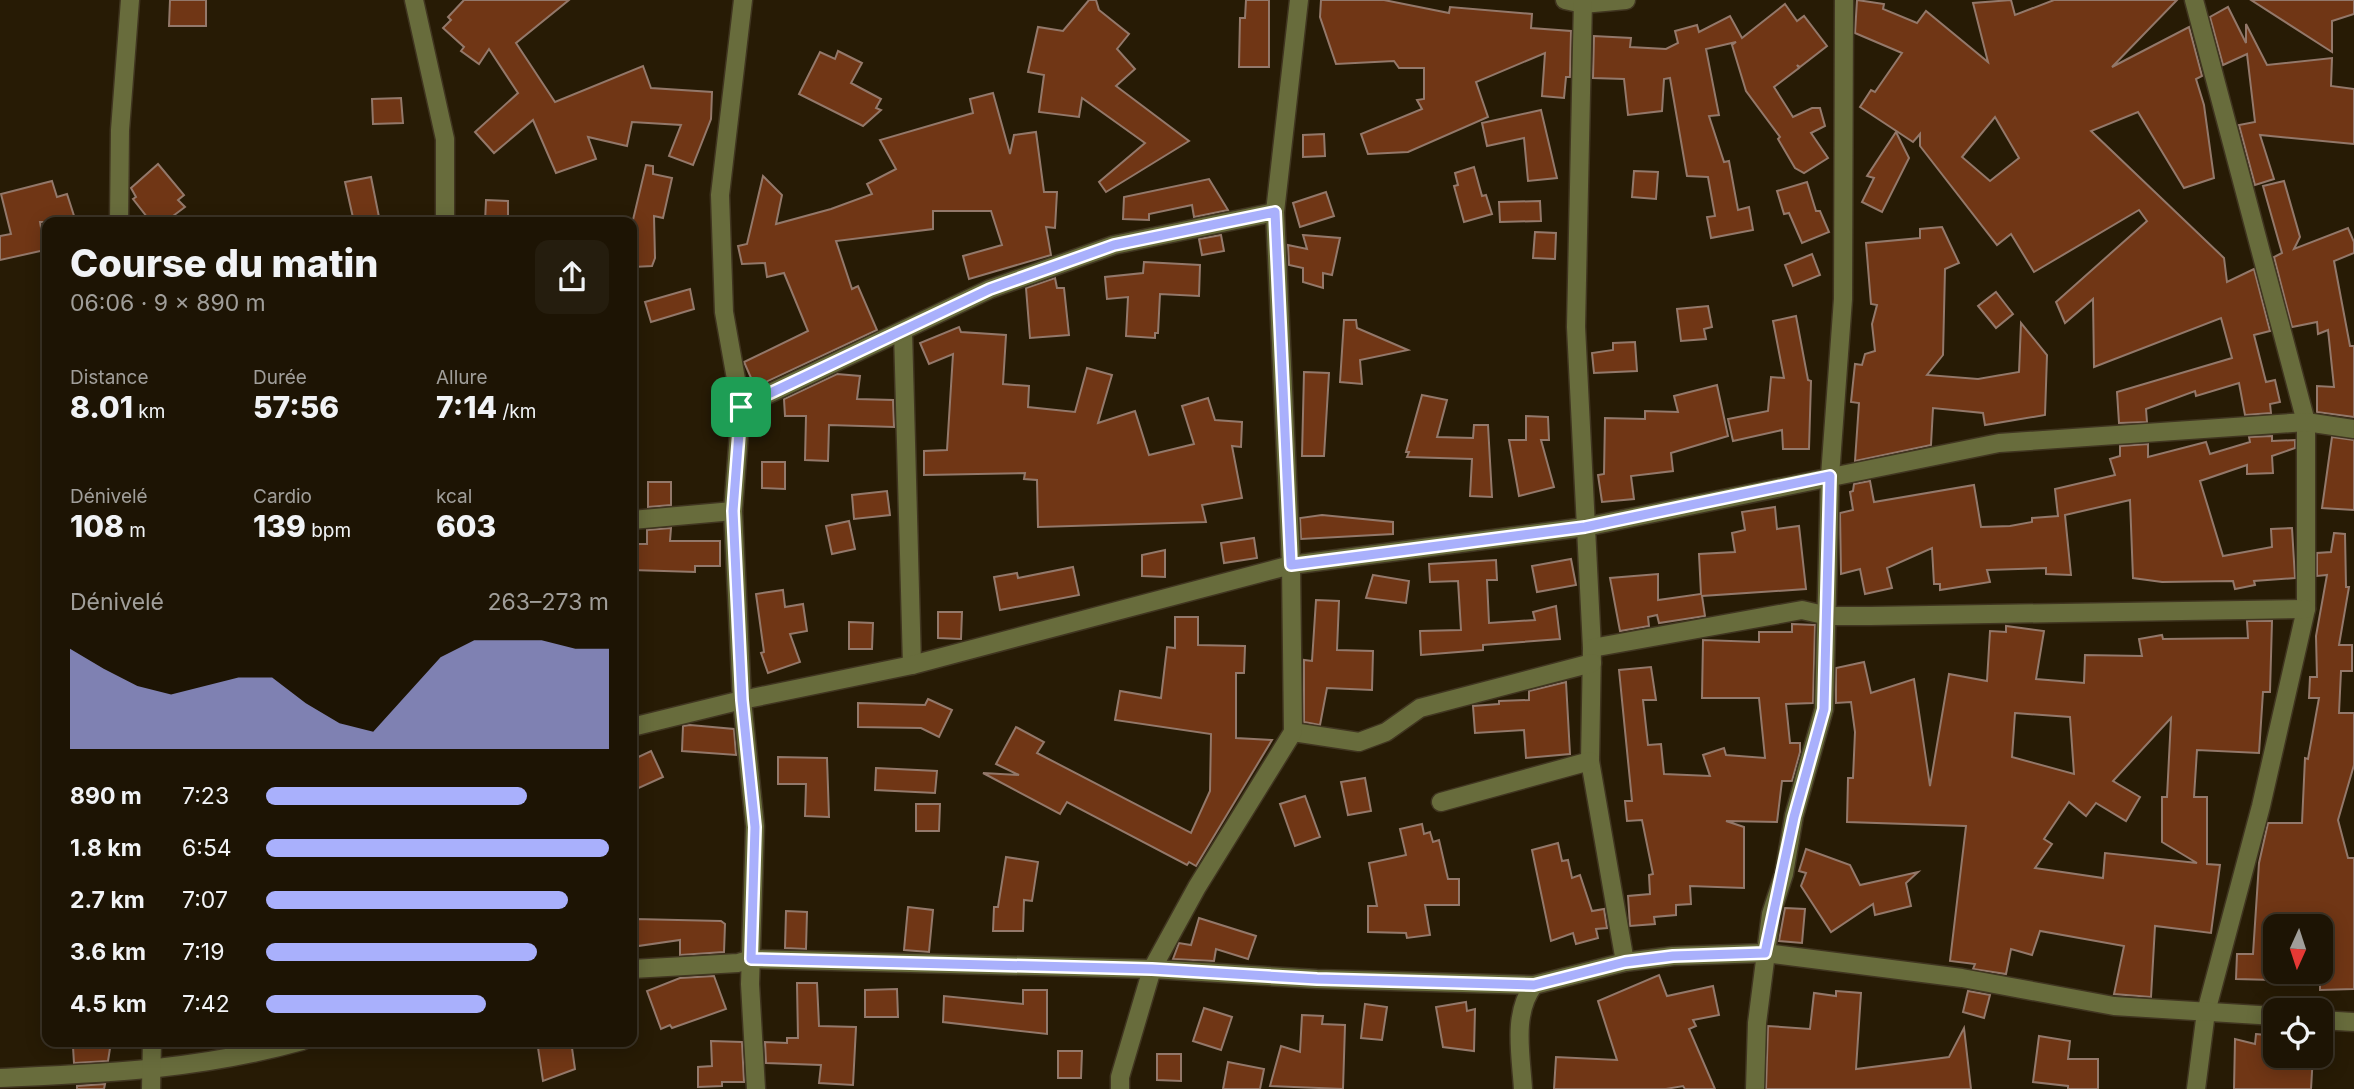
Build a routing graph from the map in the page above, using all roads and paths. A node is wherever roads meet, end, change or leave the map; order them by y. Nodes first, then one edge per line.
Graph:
1 (130, 0) edge
2 (414, 0) edge
3 (743, 0) edge
4 (1299, 0) edge
5 (1626, 0) edge
6 (1843, 0) edge
7 (2194, 0) edge
8 (1577, 1) edge
9 (1275, 212) junction
10 (119, 217) edge
11 (445, 217) edge
12 (903, 331) junction
13 (741, 407) junction
14 (2306, 422) junction
15 (2354, 429) edge
16 (1830, 476) junction
17 (733, 511) junction
18 (637, 520) edge
19 (1585, 527) junction
20 (1291, 565) junction
21 (2306, 609) junction
22 (1828, 616) junction
23 (1592, 656) junction
24 (912, 666) junction
25 (742, 700) junction
26 (637, 726) edge
27 (1293, 732) junction
28 (1590, 761) junction
29 (1441, 802) dead end
30 (1765, 953) junction
31 (751, 959) junction
32 (1625, 962) junction
33 (637, 969) edge
34 (1152, 969) junction
35 (1534, 985) junction
36 (2206, 1012) junction
37 (2263, 1015) edge
38 (2333, 1021) edge
39 (2354, 1022) edge
40 (152, 1047) edge
41 (277, 1047) edge
42 (0, 1078) edge
43 (151, 1080) edge
44 (756, 1089) edge
45 (1120, 1089) edge
46 (1523, 1089) edge
47 (1755, 1089) edge
48 (2196, 1089) edge

1 - 10 street
2 - 11 street
3 - 13 street
4 - 9 street
5 - 8 street
6 - 16 street
7 - 14 street
8 - 19 street
9 - 12 street
9 - 20 street
12 - 13 street
12 - 24 street
13 - 17 street
14 - 15 street
14 - 16 street
14 - 21 street
16 - 19 street
16 - 22 street
17 - 18 street
17 - 25 street
19 - 20 street
19 - 23 street
20 - 24 street
20 - 27 street
21 - 22 street
21 - 36 street
22 - 23 street
22 - 30 street
23 - 27 street
23 - 28 street
24 - 25 street
25 - 26 street
25 - 31 street
27 - 34 street
28 - 29 street
28 - 32 street
30 - 32 street
30 - 36 street
30 - 47 street
31 - 33 street
31 - 34 street
31 - 44 street
32 - 35 street
34 - 35 street
34 - 45 street
35 - 46 street
36 - 37 street
36 - 48 street
38 - 39 street
40 - 43 street
41 - 43 street
42 - 43 street

